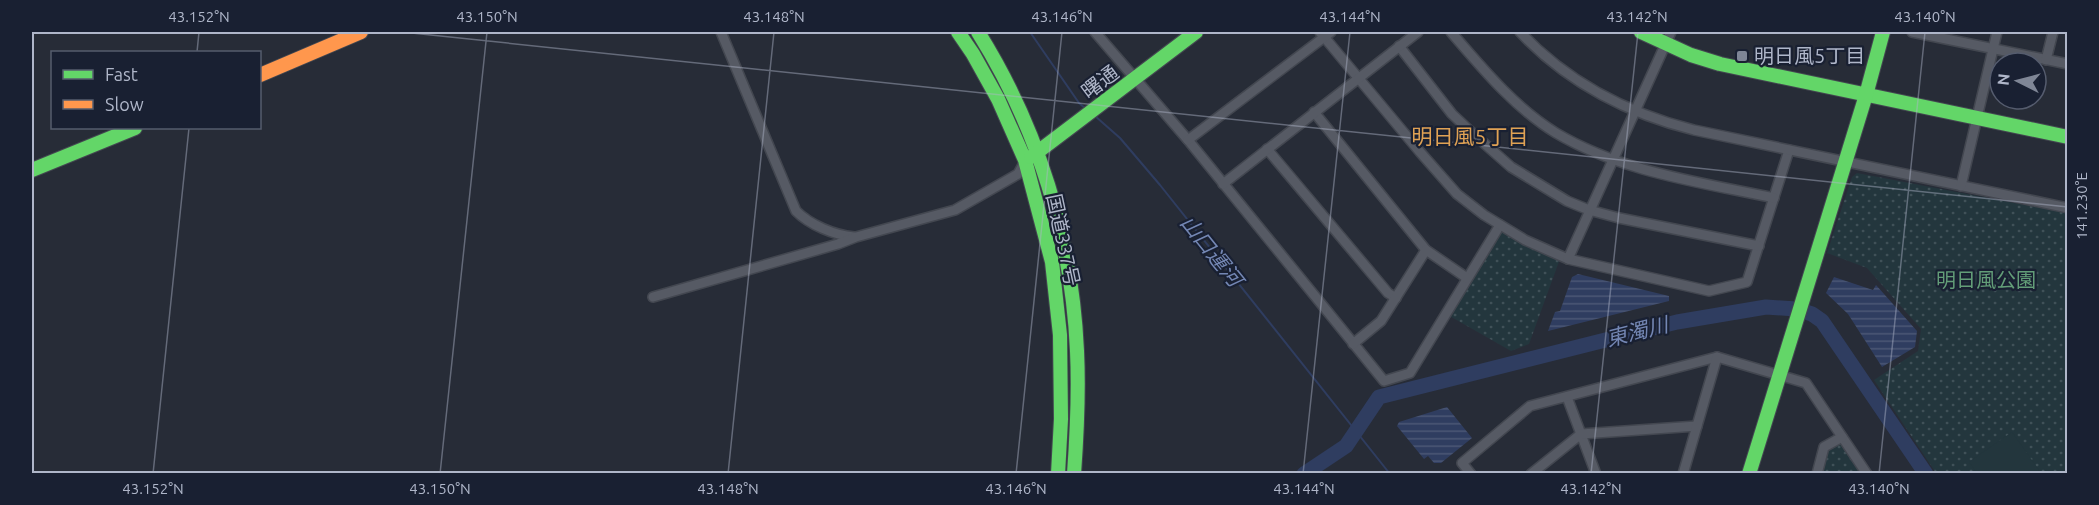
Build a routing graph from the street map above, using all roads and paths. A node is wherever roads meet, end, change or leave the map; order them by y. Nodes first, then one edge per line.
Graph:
1 (361, 32) edge
2 (721, 32) edge
3 (958, 32) edge
4 (978, 32) edge
5 (1095, 32) edge
6 (1196, 32) edge
7 (1418, 32) edge
8 (1451, 32) edge
9 (1520, 32) edge
10 (1641, 32) edge
11 (1883, 32) edge
12 (1912, 32) edge
13 (1997, 32) edge
14 (2053, 32) edge
15 (1325, 33) edge
16 (1944, 35) edge
17 (1668, 38) edge
18 (1399, 46) junction
19 (1994, 49) junction
20 (2003, 51) edge
21 (2048, 52) edge
22 (2048, 60) edge
23 (2067, 64) edge
24 (261, 75) edge
25 (1358, 78) junction
26 (1135, 79) junction
27 (1866, 95) junction
28 (1635, 110) junction
29 (1314, 112) junction
30 (1976, 119) junction
31 (133, 129) edge
32 (2067, 137) edge
33 (1188, 140) junction
34 (1268, 149) junction
35 (1789, 150) junction
36 (1039, 153) junction
37 (1025, 160) junction
38 (1612, 160) junction
39 (1845, 161) junction
40 (32, 170) edge
41 (1223, 184) junction
42 (1960, 186) junction
43 (1774, 198) junction
44 (2067, 208) edge
45 (1589, 210) junction
46 (1500, 225) junction
47 (856, 237) junction
48 (1758, 246) junction
49 (1426, 250) junction
50 (1568, 259) junction
51 (1467, 278) junction
52 (653, 297) dead end
53 (1396, 298) junction
54 (1353, 344) junction
55 (1717, 357) junction
56 (1779, 375) junction
57 (1567, 397) junction
58 (1697, 426) junction
59 (1581, 434) junction
60 (1842, 437) junction
61 (1058, 474) edge
62 (1074, 474) edge
63 (1471, 474) edge
64 (1532, 474) edge
65 (1596, 474) edge
66 (1683, 474) edge
67 (1749, 474) edge
68 (1817, 474) edge
69 (1867, 474) edge

1 - 24 main road
2 - 47 street
3 - 37 main road, 国道337号
4 - 36 main road, 国道337号
5 - 26 street
6 - 26 main road, 曙通
7 - 18 street
8 - 38 street
9 - 28 street
10 - 17 main road
11 - 27 main road
12 - 16 street
13 - 19 street
14 - 21 street
15 - 25 street
15 - 33 street
16 - 19 street
17 - 27 main road
17 - 28 street
18 - 25 street
18 - 45 street
19 - 20 street
19 - 30 street
22 - 23 street
25 - 29 street
25 - 46 street
26 - 33 street
26 - 36 main road, 曙通
27 - 30 main road
27 - 39 main road
28 - 35 street
28 - 38 street
29 - 34 street
29 - 49 street
30 - 32 main road
30 - 42 street
31 - 40 main road
33 - 41 street
34 - 41 street
34 - 53 street
35 - 39 street
35 - 43 street
36 - 37 main road, 曙通
36 - 62 main road, 国道337号
37 - 47 street
37 - 61 main road, 国道337号
38 - 43 street
38 - 45 street
39 - 42 street
39 - 56 main road
41 - 54 street
42 - 44 street
43 - 48 street
45 - 48 street
45 - 50 street
46 - 50 street
46 - 51 street
47 - 52 street
48 - 50 street
49 - 51 street
49 - 53 street
51 - 54 street
53 - 54 street
55 - 56 street
55 - 57 street
55 - 58 street
56 - 60 street
56 - 67 main road
57 - 59 street
57 - 63 street
58 - 59 street
58 - 66 street
59 - 64 street
59 - 65 street
60 - 68 street
60 - 69 street

